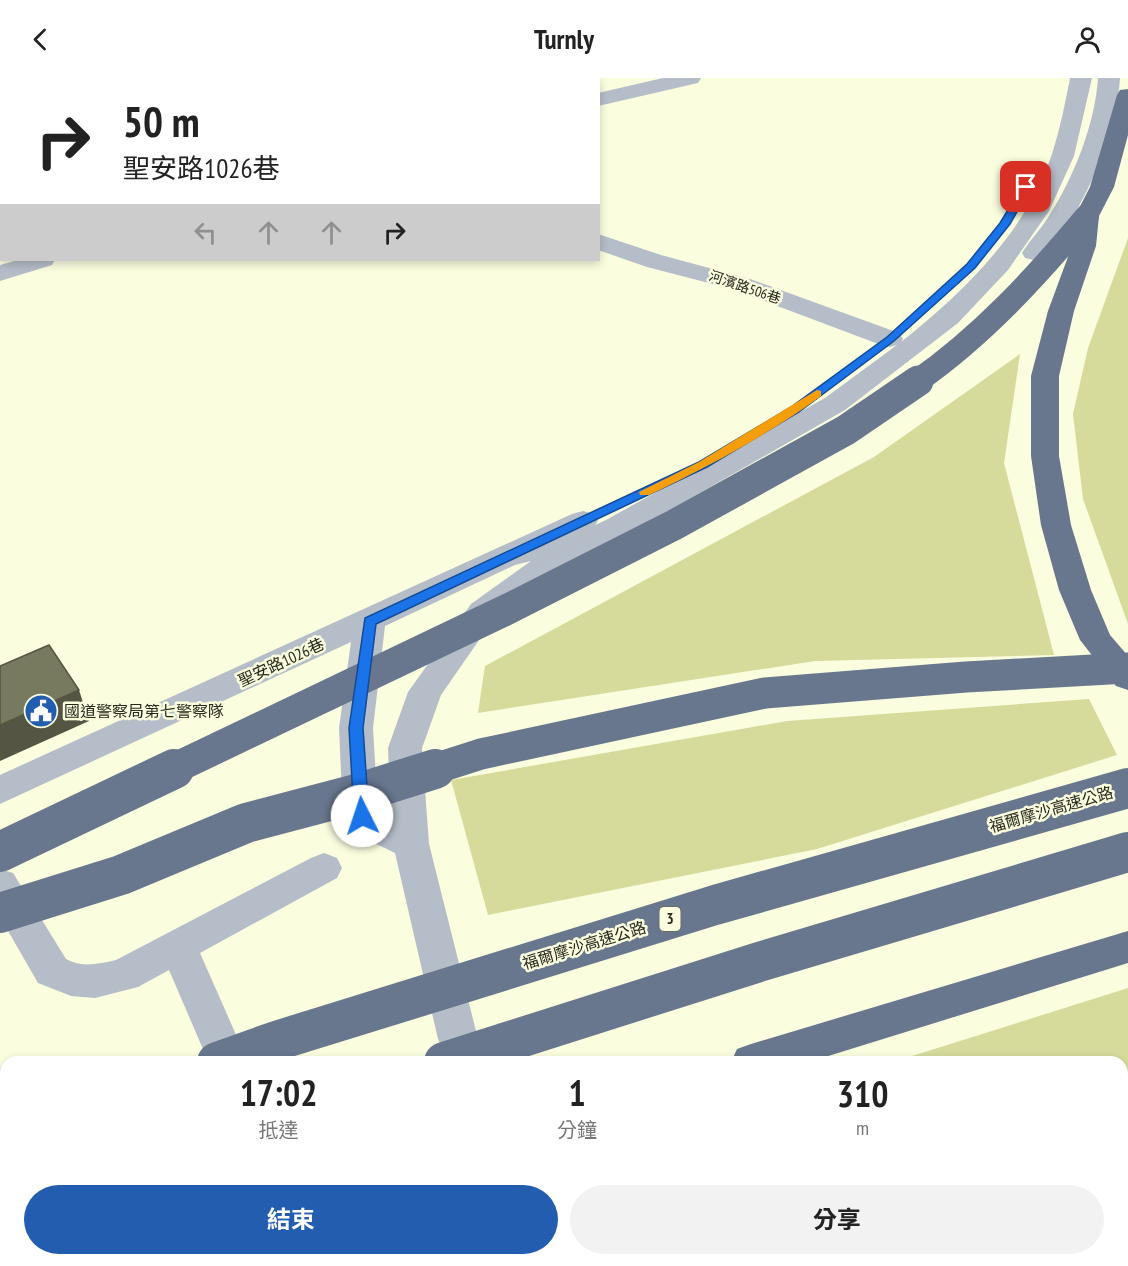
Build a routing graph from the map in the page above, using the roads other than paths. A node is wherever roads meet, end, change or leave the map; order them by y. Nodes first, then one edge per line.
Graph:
1 (690, 78) edge
2 (1065, 78) edge
3 (1081, 78) edge
4 (1109, 78) edge
5 (1128, 95) edge
6 (600, 100) edge
7 (1087, 216) junction
8 (600, 242) edge
9 (40, 261) edge
10 (0, 273) edge
11 (890, 339) junction
12 (835, 404) junction
13 (565, 552) junction
14 (506, 557) junction
15 (369, 621) junction
16 (1096, 640) junction
17 (1128, 668) edge
18 (1128, 678) edge
19 (1128, 700) edge
20 (1128, 788) edge
21 (0, 790) edge
22 (411, 844) junction
23 (0, 852) edge
24 (1128, 852) edge
25 (324, 868) dead end
26 (0, 884) edge
27 (0, 913) edge
28 (178, 946) junction
29 (1128, 947) edge
30 (217, 1049) edge
31 (463, 1056) edge
32 (473, 1056) edge
33 (771, 1056) edge

1 - 6 street
2 - 11 street
3 - 12 street
4 - 12 street
5 - 7 highway
7 - 16 highway
7 - 23 highway, bridge
8 - 11 street, 河濱路506巷
9 - 10 street
11 - 14 street
12 - 13 street
13 - 14 street, 聖安路1026巷
13 - 22 street
14 - 15 street, 聖安路1026巷
15 - 21 street, 聖安路1026巷
15 - 22 street
16 - 18 highway
16 - 19 highway
17 - 27 highway, bridge
20 - 30 highway, 福爾摩沙高速公路 / 3, bridge
22 - 32 street
24 - 31 highway, bridge
25 - 28 street
26 - 28 street
28 - 30 street
29 - 33 highway

